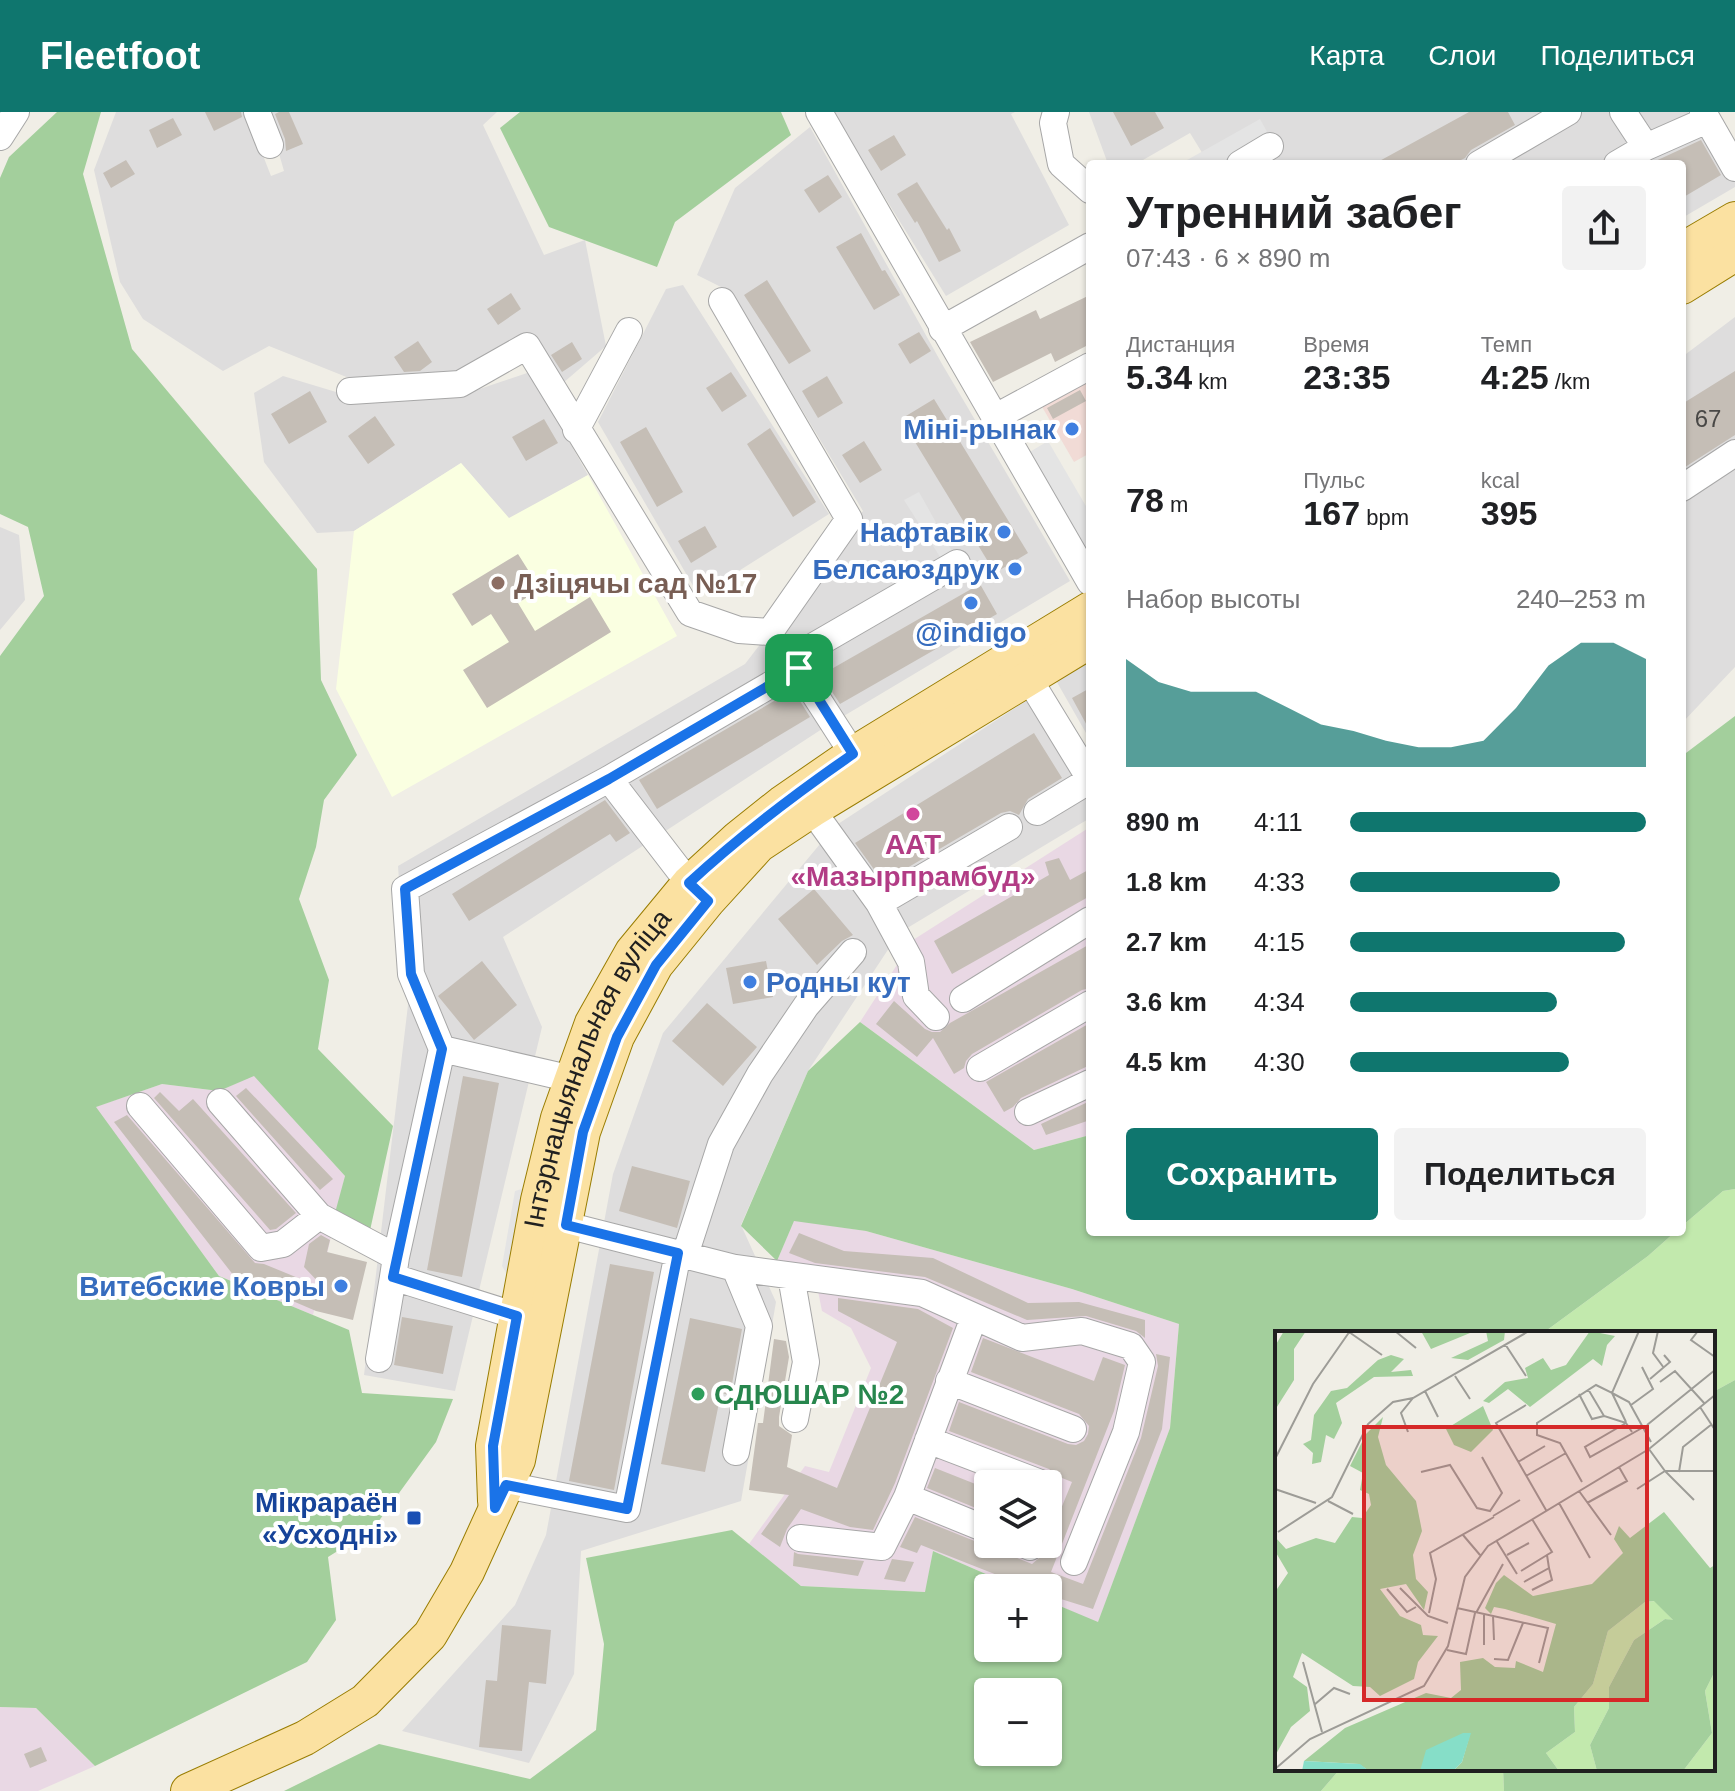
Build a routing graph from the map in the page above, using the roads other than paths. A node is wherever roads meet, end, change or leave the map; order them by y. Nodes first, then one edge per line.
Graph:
1 (16, 112) edge
2 (257, 112) edge
3 (819, 112) edge
4 (1056, 112) edge
5 (1568, 112) edge
6 (1623, 112) edge
7 (1705, 116) edge
8 (0, 137) edge
9 (270, 145) dead end
10 (1270, 146) dead end
11 (1646, 147) junction
12 (1247, 160) edge
13 (1486, 160) edge
14 (1624, 160) edge
15 (1735, 168) edge
16 (1086, 186) edge
17 (1734, 232) edge
18 (1086, 248) edge
19 (1686, 249) edge
20 (1686, 283) edge
21 (722, 301) dead end
22 (942, 329) junction
23 (629, 331) dead end
24 (1086, 368) edge
25 (350, 391) dead end
26 (994, 418) junction
27 (576, 430) junction
28 (1735, 453) edge
29 (1686, 485) edge
30 (957, 563) dead end
31 (1086, 575) edge
32 (1086, 611) edge
33 (770, 632) junction
34 (1086, 643) edge
35 (796, 663) junction
36 (1029, 679) junction
37 (853, 754) junction
38 (1086, 773) edge
39 (609, 779) junction
40 (1086, 782) edge
41 (812, 810) junction
42 (1037, 812) dead end
43 (1009, 827) dead end
44 (699, 892) junction
45 (879, 903) junction
46 (1086, 922) edge
47 (853, 952) dead end
48 (963, 999) dead end
49 (1086, 1006) edge
50 (936, 1017) dead end
51 (442, 1049) junction
52 (980, 1068) dead end
53 (572, 1079) junction
54 (1086, 1085) edge
55 (220, 1102) dead end
56 (140, 1106) dead end
57 (1028, 1112) dead end
58 (319, 1216) junction
59 (566, 1225) junction
60 (681, 1254) junction
61 (394, 1267) junction
62 (735, 1268) junction
63 (791, 1276) junction
64 (517, 1316) junction
65 (974, 1317) junction
66 (379, 1359) dead end
67 (949, 1381) junction
68 (795, 1419) dead end
69 (1073, 1429) dead end
70 (928, 1440) junction
71 (736, 1452) dead end
72 (1007, 1470) edge
73 (500, 1497) junction
74 (907, 1497) junction
75 (974, 1524) edge
76 (800, 1538) dead end
77 (1074, 1562) dead end
78 (188, 1791) edge

1 - 8 street
2 - 9 street
3 - 22 street
4 - 16 street
5 - 13 street
6 - 11 street
7 - 11 street
7 - 15 street
10 - 12 street
11 - 14 street
17 - 19 main road
17 - 20 main road
18 - 22 street
21 - 33 street
22 - 26 street
23 - 27 street
24 - 26 street
25 - 27 street
26 - 31 street
27 - 33 street
28 - 29 street
30 - 35 street
32 - 37 main road, Інтэрнацыянальная вуліца
33 - 35 street
34 - 36 main road, Інтэрнацыянальная вуліца
35 - 37 street
35 - 39 street
36 - 38 street
36 - 41 main road, Інтэрнацыянальная вуліца
37 - 44 main road, Інтэрнацыянальная вуліца
39 - 44 street
39 - 51 street
40 - 42 street
41 - 44 main road, Інтэрнацыянальная вуліца
41 - 45 street
43 - 45 street
44 - 53 main road, Інтэрнацыянальная вуліца
44 - 59 main road, Інтэрнацыянальная вуліца
45 - 50 street
46 - 48 street
47 - 60 street
49 - 52 street
51 - 53 street
51 - 61 street
53 - 64 main road, Інтэрнацыянальная вуліца
54 - 57 street
55 - 58 street
56 - 58 street
58 - 61 street
59 - 60 street
59 - 73 main road, Інтэрнацыянальная вуліца
60 - 62 street
60 - 73 street
61 - 64 street
61 - 66 street
62 - 63 street
62 - 71 street
63 - 65 street
63 - 68 street
64 - 73 main road, Інтэрнацыянальная вуліца
65 - 67 street
65 - 77 street
67 - 69 street
67 - 70 street
70 - 72 street
70 - 74 street
73 - 78 main road, Інтэрнацыянальная вуліца
74 - 75 street
74 - 76 street

